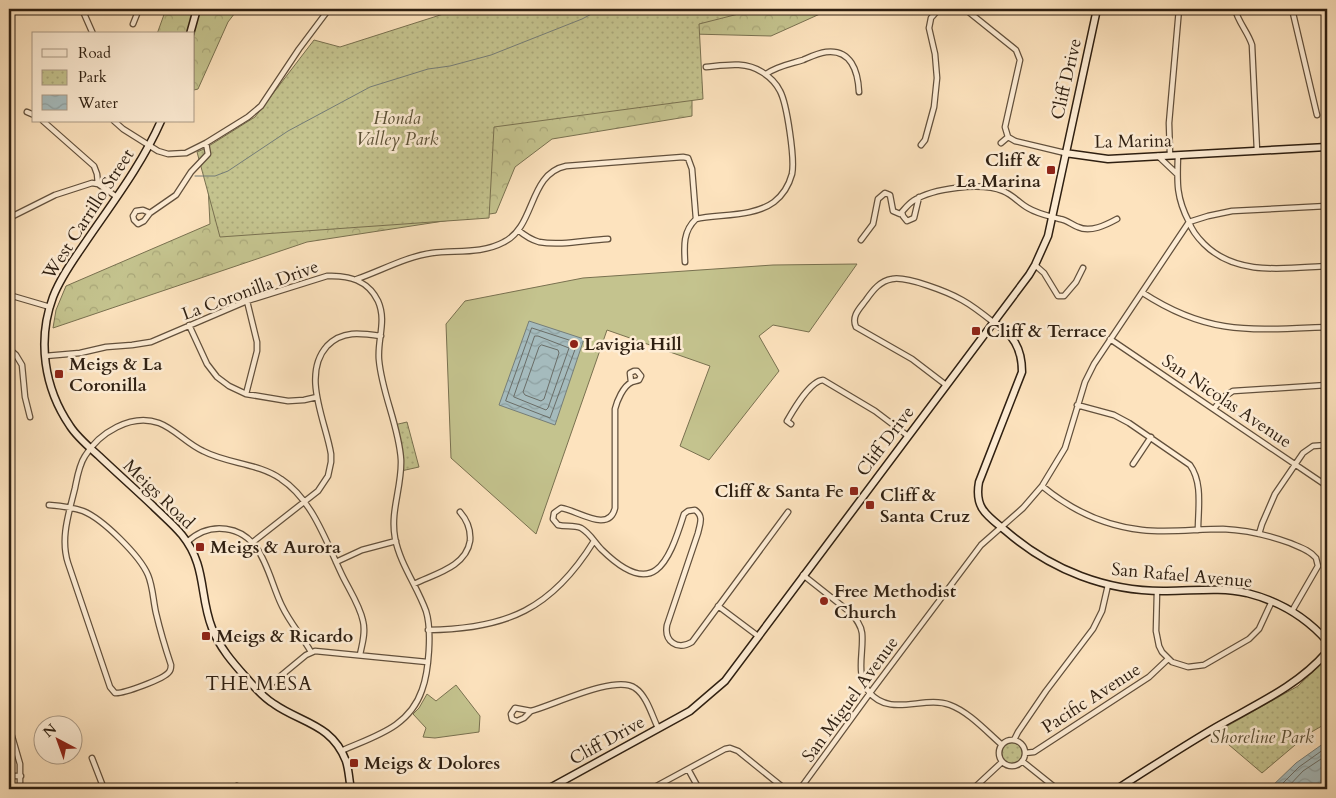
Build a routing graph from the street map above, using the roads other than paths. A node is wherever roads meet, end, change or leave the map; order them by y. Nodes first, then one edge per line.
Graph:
1 (82, 9) edge
2 (139, 9) edge
3 (197, 9) edge
4 (329, 9) edge
5 (938, 9) edge
6 (965, 9) edge
7 (1097, 9) edge
8 (1179, 9) edge
9 (1235, 9) edge
10 (1292, 9) edge
11 (134, 24) dead end
12 (92, 32) edge
13 (191, 32) edge
14 (706, 67) dead end
15 (766, 74) junction
16 (859, 92) dead end
17 (27, 112) dead end
18 (32, 114) edge
19 (1317, 115) dead end
20 (44, 122) edge
21 (115, 122) edge
22 (160, 122) edge
23 (1008, 137) junction
24 (1001, 143) dead end
25 (206, 144) junction
26 (150, 145) junction
27 (921, 145) dead end
28 (1327, 147) edge
29 (1257, 151) junction
30 (1064, 153) junction
31 (694, 154) dead end
32 (1174, 155) junction
33 (1158, 156) junction
34 (690, 159) junction
35 (1177, 174) junction
36 (98, 184) junction
37 (117, 197) junction
38 (919, 197) junction
39 (1327, 206) edge
40 (902, 212) junction
41 (150, 213) dead end
42 (1052, 217) junction
43 (9, 218) edge
44 (696, 219) junction
45 (1117, 219) dead end
46 (1190, 222) junction
47 (518, 230) junction
48 (608, 239) dead end
49 (861, 240) dead end
50 (685, 262) dead end
51 (1035, 265) junction
52 (1327, 266) edge
53 (1083, 268) dead end
54 (357, 279) junction
55 (1142, 293) junction
56 (9, 295) edge
57 (247, 301) junction
58 (50, 307) junction
59 (993, 322) junction
60 (189, 325) junction
61 (1327, 326) edge
62 (381, 336) junction
63 (1110, 339) junction
64 (10, 350) edge
65 (45, 356) junction
66 (631, 382) dead end
67 (946, 385) junction
68 (1327, 386) edge
69 (246, 394) junction
70 (317, 397) junction
71 (1078, 406) junction
72 (1214, 409) junction
73 (30, 417) dead end
74 (791, 424) dead end
75 (908, 436) junction
76 (1151, 437) junction
77 (1327, 445) edge
78 (91, 449) junction
79 (1132, 464) dead end
80 (1295, 464) junction
81 (1042, 486) junction
82 (1327, 486) edge
83 (304, 502) junction
84 (49, 505) dead end
85 (71, 508) junction
86 (460, 512) dead end
87 (788, 512) dead end
88 (1001, 527) junction
89 (1198, 530) junction
90 (1259, 534) junction
91 (594, 541) junction
92 (187, 542) junction
93 (253, 542) junction
94 (396, 542) junction
95 (1324, 558) dead end
96 (1317, 559) junction
97 (336, 562) junction
98 (803, 574) junction
99 (414, 584) junction
100 (1108, 585) junction
101 (1157, 591) junction
102 (1272, 601) junction
103 (718, 606) junction
104 (1292, 611) junction
105 (428, 630) junction
106 (758, 636) junction
107 (1327, 641) edge
108 (311, 652) junction
109 (1327, 652) edge
110 (360, 655) junction
111 (1168, 659) junction
112 (427, 662) junction
113 (260, 693) junction
114 (870, 693) junction
115 (531, 711) dead end
116 (9, 726) edge
117 (658, 728) junction
118 (1014, 740) junction
119 (1002, 744) junction
120 (341, 751) junction
121 (1025, 753) junction
122 (92, 758) dead end
123 (1022, 761) junction
124 (1002, 762) junction
125 (688, 769) junction
126 (9, 776) edge
127 (21, 776) junction
128 (20, 789) edge
129 (104, 789) edge
130 (350, 789) edge
131 (548, 789) edge
132 (650, 789) edge
133 (699, 789) edge
134 (785, 789) edge
135 (800, 789) edge
136 (973, 789) edge
137 (1057, 789) edge
138 (1117, 789) edge

1 - 12 street
2 - 11 street
3 - 13 main road
4 - 25 street
5 - 27 street
6 - 23 street
7 - 30 main road, Cliff Drive
8 - 32 street
9 - 29 street
10 - 19 street
14 - 15 street
15 - 16 street
15 - 44 street
17 - 18 street
20 - 36 street
21 - 26 street
22 - 26 main road, West Carrillo Street
23 - 24 street
23 - 30 street, La Marina
25 - 26 street
25 - 41 street
26 - 37 main road, West Carrillo Street
28 - 29 main road, La Marina
29 - 32 main road, La Marina
30 - 33 main road, La Marina
30 - 42 main road, Cliff Drive
31 - 34 street
32 - 33 main road, La Marina
32 - 35 street
33 - 35 street
34 - 44 street
34 - 47 street, La Coronilla Drive
35 - 46 street
36 - 37 street
36 - 43 street
37 - 58 main road, West Carrillo Street
38 - 40 street
38 - 40 street
38 - 42 street
39 - 46 street
40 - 49 street
42 - 45 street
42 - 51 main road, Cliff Drive
44 - 50 street
46 - 52 street
46 - 55 street, San Miguel Avenue
47 - 48 street
47 - 54 street, La Coronilla Drive
51 - 53 street
51 - 59 main road, Cliff Drive
54 - 57 street, La Coronilla Drive
54 - 62 street
55 - 61 street
55 - 63 street, San Miguel Avenue
56 - 58 street
57 - 60 street, La Coronilla Drive
57 - 69 street
58 - 65 main road, West Carrillo Street
59 - 67 main road, Cliff Drive
59 - 67 street
59 - 88 main road, San Rafael Avenue
60 - 65 street, La Coronilla Drive
60 - 69 street
62 - 70 street
62 - 94 street
63 - 71 street, San Miguel Avenue
63 - 72 street, San Nicolas Avenue
64 - 73 street
65 - 78 main road, Meigs Road
66 - 91 street
67 - 75 main road, Cliff Drive
68 - 72 street
69 - 70 street
70 - 83 street
71 - 76 street
71 - 81 street, San Miguel Avenue
72 - 80 street, San Nicolas Avenue
74 - 75 street
75 - 98 main road, Cliff Drive
76 - 79 street
76 - 89 street
77 - 80 street
78 - 83 street
78 - 85 street
78 - 92 main road, Meigs Road
80 - 82 street, San Nicolas Avenue
80 - 90 street
81 - 88 street, San Miguel Avenue
81 - 89 street
83 - 93 street
83 - 97 street
84 - 85 street
85 - 85 street
86 - 99 street
87 - 103 street
88 - 100 main road, San Rafael Avenue
88 - 114 street, San Miguel Avenue
89 - 90 street
90 - 96 street
91 - 103 street
91 - 105 street
92 - 93 street
92 - 113 main road, Meigs Road
93 - 108 street
94 - 97 street
94 - 99 street
95 - 96 street
96 - 104 street
97 - 110 street
98 - 106 main road, Cliff Drive
98 - 114 street
99 - 105 street
100 - 101 main road, San Rafael Avenue
100 - 118 street
101 - 102 main road, San Rafael Avenue
101 - 111 street
102 - 104 main road, San Rafael Avenue
102 - 111 street
103 - 106 street
104 - 107 main road, San Rafael Avenue
105 - 112 street
106 - 117 main road, Cliff Drive
108 - 110 street
108 - 113 street
109 - 138 main road
110 - 112 street
111 - 121 street, Pacific Avenue
112 - 120 street
113 - 120 main road, Meigs Road
114 - 119 street
114 - 135 street, San Miguel Avenue
115 - 117 street
116 - 127 street
117 - 131 main road, Cliff Drive
118 - 119 street
118 - 121 street
119 - 124 street
120 - 130 main road, Meigs Road
121 - 123 street
122 - 129 street
123 - 124 street
123 - 137 street
124 - 136 street
125 - 132 street
125 - 133 street
125 - 134 street
126 - 127 street
127 - 128 street

